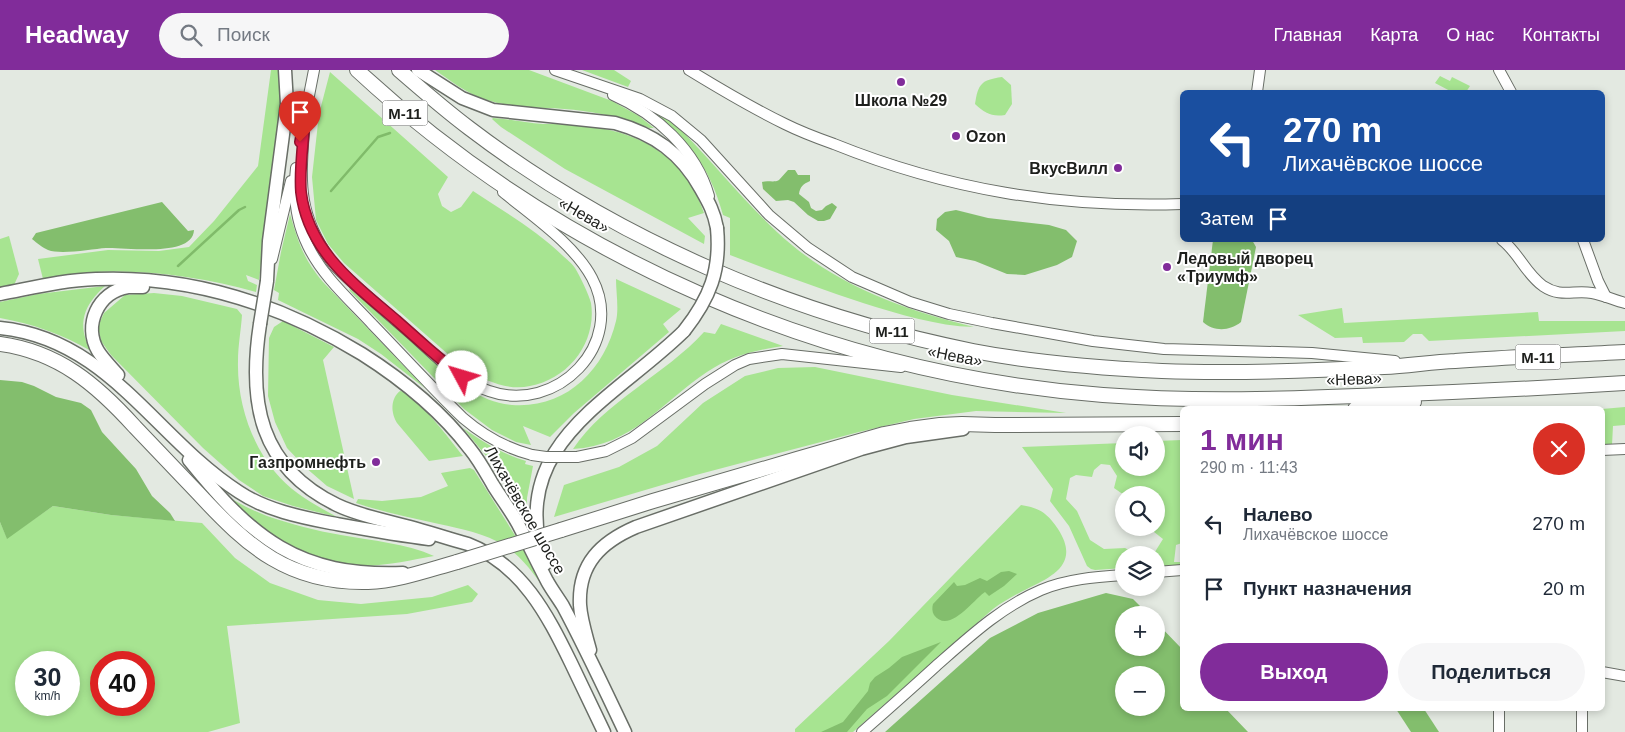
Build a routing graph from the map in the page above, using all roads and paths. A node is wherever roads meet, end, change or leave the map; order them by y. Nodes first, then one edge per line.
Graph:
1 (285, 70) edge
2 (314, 70) edge
3 (357, 70) edge
4 (399, 70) edge
5 (418, 70) edge
6 (554, 70) edge
7 (689, 70) edge
8 (1260, 70) edge
9 (1499, 70) edge
10 (1257, 90) edge
11 (1511, 90) edge
12 (305, 116) junction
13 (453, 150) junction
14 (298, 155) junction
15 (1180, 204) edge
16 (712, 209) junction
17 (1505, 242) edge
18 (1584, 242) edge
19 (267, 280) junction
20 (198, 288) junction
21 (0, 294) edge
22 (1606, 297) junction
23 (1625, 303) edge
24 (0, 328) edge
25 (0, 344) edge
26 (1625, 352) edge
27 (1451, 361) junction
28 (932, 370) junction
29 (1625, 383) edge
30 (1510, 390) junction
31 (140, 402) junction
32 (1379, 406) edge
33 (1180, 424) edge
34 (161, 425) junction
35 (995, 425) junction
36 (1625, 449) edge
37 (1605, 450) edge
38 (468, 544) junction
39 (1180, 570) edge
40 (1165, 571) edge
41 (421, 572) junction
42 (1115, 576) edge
43 (562, 605) junction
44 (1605, 673) edge
45 (1625, 676) edge
46 (601, 683) junction
47 (1499, 711) edge
48 (1582, 711) edge
49 (604, 732) edge
50 (625, 732) edge
51 (862, 732) edge
52 (1499, 732) edge
53 (1582, 732) edge

1 - 19 main road
2 - 12 street
3 - 13 highway, «Нева» / М-11
4 - 27 highway, «Нева» / М-11
5 - 16 main road
6 - 16 street
6 - 27 street
7 - 15 street
8 - 10 street
9 - 11 street
12 - 13 street
12 - 14 street
13 - 28 highway, «Нева» / М-11
14 - 19 street
14 - 28 street, bridge
16 - 43 main road, bridge
17 - 22 street
18 - 22 street
19 - 38 main road, bridge
20 - 21 main road, Лихачёвское шоссе
20 - 31 main road
20 - 43 main road, Лихачёвское шоссе
22 - 23 street
24 - 31 main road
25 - 41 highway
26 - 27 highway, «Нева» / М-11
28 - 30 highway, «Нева» / М-11
29 - 30 highway, «Нева» / М-11
30 - 32 highway
31 - 34 main road
33 - 35 highway
34 - 38 main road
34 - 41 main road
35 - 41 highway, bridge
35 - 46 main road
36 - 37 street
38 - 49 main road
39 - 40 street
42 - 51 street
43 - 46 main road, Лихачёвское шоссе
44 - 45 street
46 - 50 main road, Лихачёвское шоссе
47 - 52 street
48 - 53 street

